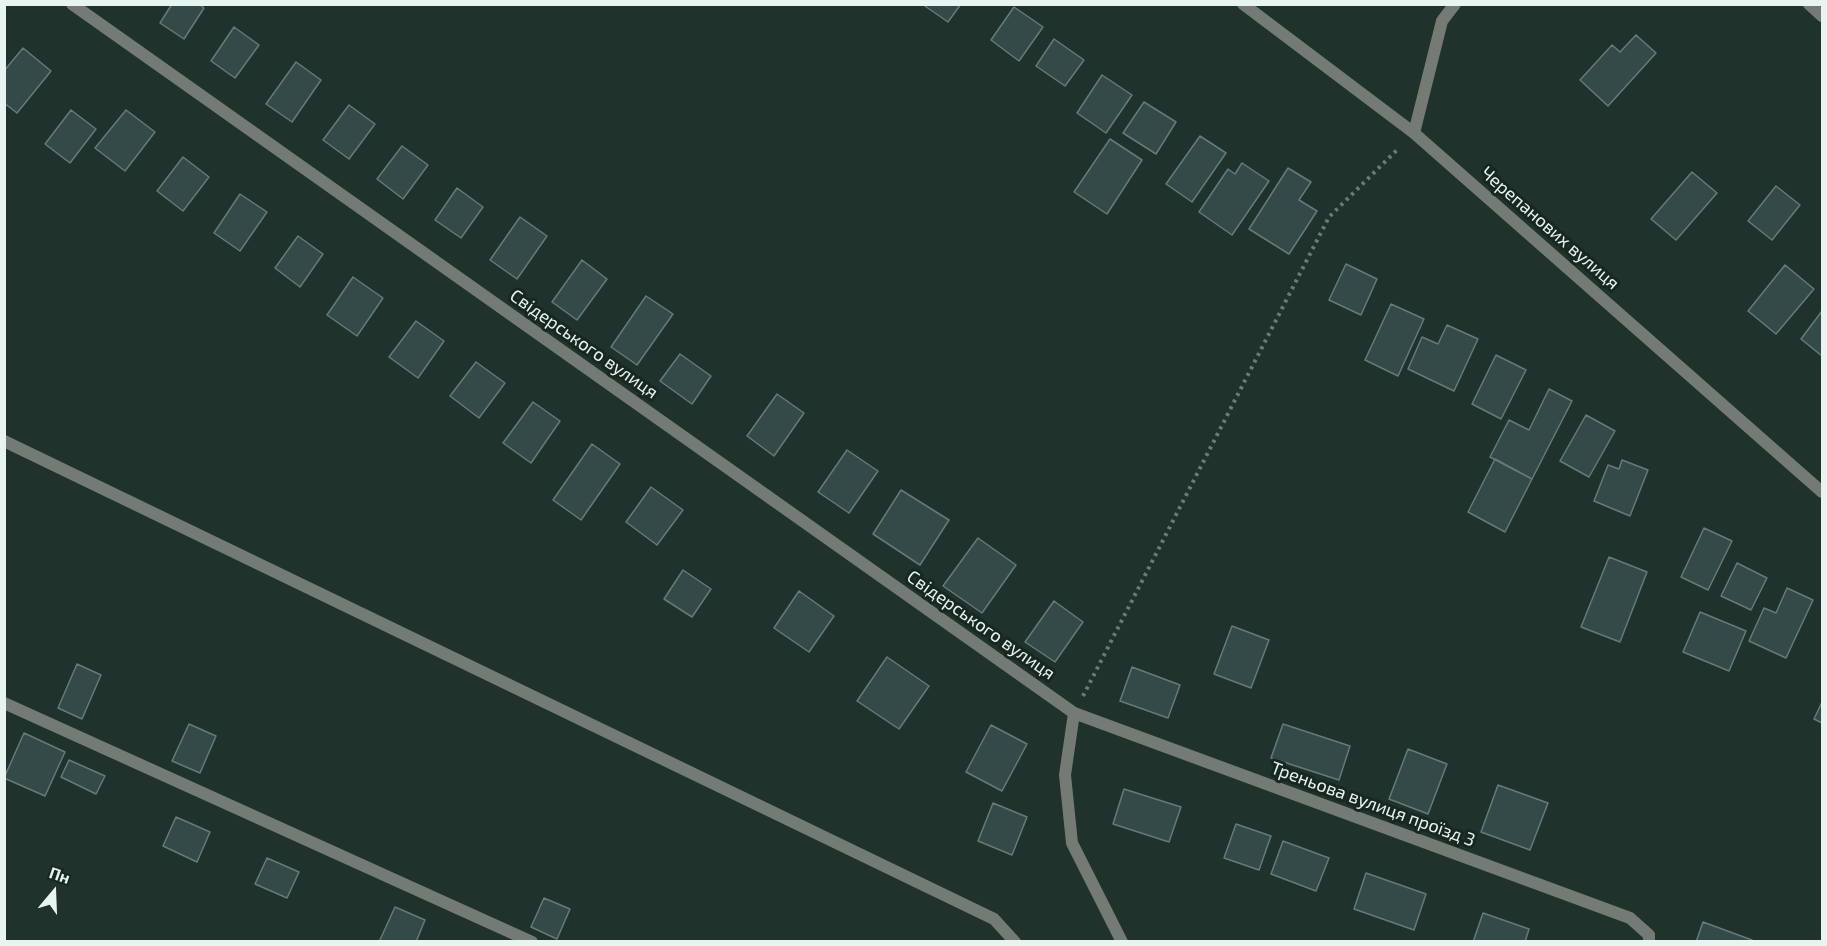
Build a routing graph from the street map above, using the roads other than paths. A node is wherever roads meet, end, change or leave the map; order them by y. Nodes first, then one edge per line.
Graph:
1 (72, 4) edge
2 (1243, 4) edge
3 (1455, 4) edge
4 (1809, 4) edge
5 (1822, 16) edge
6 (1414, 133) junction
7 (4, 441) edge
8 (1822, 492) edge
9 (4, 704) edge
10 (1074, 713) junction
11 (532, 942) edge
12 (1015, 942) edge
13 (1122, 942) edge
14 (1649, 942) edge

1 - 10 street, Свiдерського вулиця
2 - 6 street, Черепанових вулиця
3 - 6 street
4 - 5 street
6 - 8 street, Черепанових вулиця
7 - 12 street
9 - 11 street
10 - 13 street
10 - 14 street, Треньова вулиця проїзд 3

